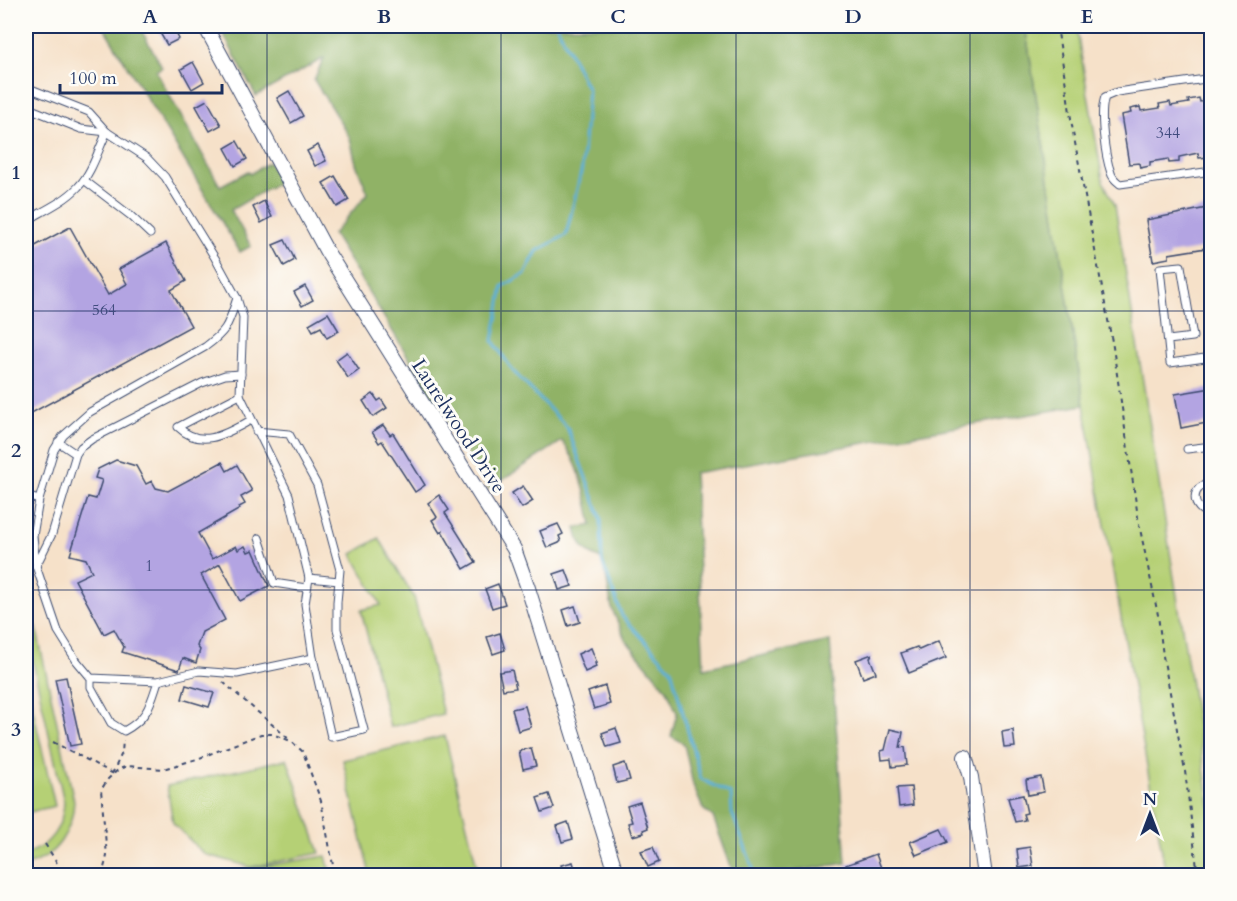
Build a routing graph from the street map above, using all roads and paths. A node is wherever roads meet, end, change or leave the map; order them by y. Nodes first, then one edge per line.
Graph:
1 (205, 26) edge
2 (1057, 26) edge
3 (1212, 78) edge
4 (26, 87) edge
5 (26, 107) edge
6 (107, 132) junction
7 (1212, 171) edge
8 (84, 180) junction
9 (26, 207) edge
10 (35, 216) junction
11 (26, 221) edge
12 (150, 234) dead end
13 (237, 298) junction
14 (1168, 340) junction
15 (1212, 357) edge
16 (241, 374) junction
17 (240, 395) junction
18 (251, 420) junction
19 (256, 431) junction
20 (58, 442) junction
21 (1212, 446) edge
22 (1187, 449) dead end
23 (76, 454) junction
24 (1212, 484) edge
25 (26, 496) edge
26 (39, 500) junction
27 (1212, 514) edge
28 (26, 521) edge
29 (35, 524) junction
30 (259, 538) dead end
31 (36, 566) junction
32 (309, 578) junction
33 (339, 581) junction
34 (306, 588) junction
35 (314, 658) junction
36 (208, 672) junction
37 (91, 678) junction
38 (158, 681) junction
39 (124, 730) junction
40 (291, 741) junction
41 (53, 742) dead end
42 (965, 757) dead end
43 (112, 775) junction
44 (45, 844) dead end
45 (61, 876) edge
46 (102, 876) edge
47 (335, 876) edge
48 (617, 876) edge
49 (985, 876) edge
50 (1198, 876) edge

1 - 48 street, Laurelwood Drive
2 - 50 path
3 - 7 lane
4 - 6 lane
5 - 6 lane
6 - 8 lane
6 - 13 lane
8 - 10 lane
8 - 12 lane
9 - 10 lane
10 - 11 lane
13 - 16 lane
13 - 20 lane
14 - 14 lane
14 - 15 lane
16 - 17 lane
16 - 23 lane
17 - 18 lane
17 - 18 lane
18 - 19 lane
19 - 32 lane
19 - 33 lane
20 - 23 lane
20 - 26 lane
21 - 22 lane
23 - 31 lane
24 - 27 lane
25 - 26 lane
26 - 29 lane
28 - 29 lane
29 - 31 lane
30 - 34 lane
31 - 37 lane
32 - 33 lane
32 - 34 lane
33 - 35 lane
34 - 35 lane
35 - 36 lane
36 - 38 lane
36 - 40 path
37 - 38 lane
37 - 39 lane
38 - 39 lane
39 - 43 path
40 - 43 path
40 - 47 path
41 - 43 path
42 - 49 street
43 - 46 path
44 - 45 path

